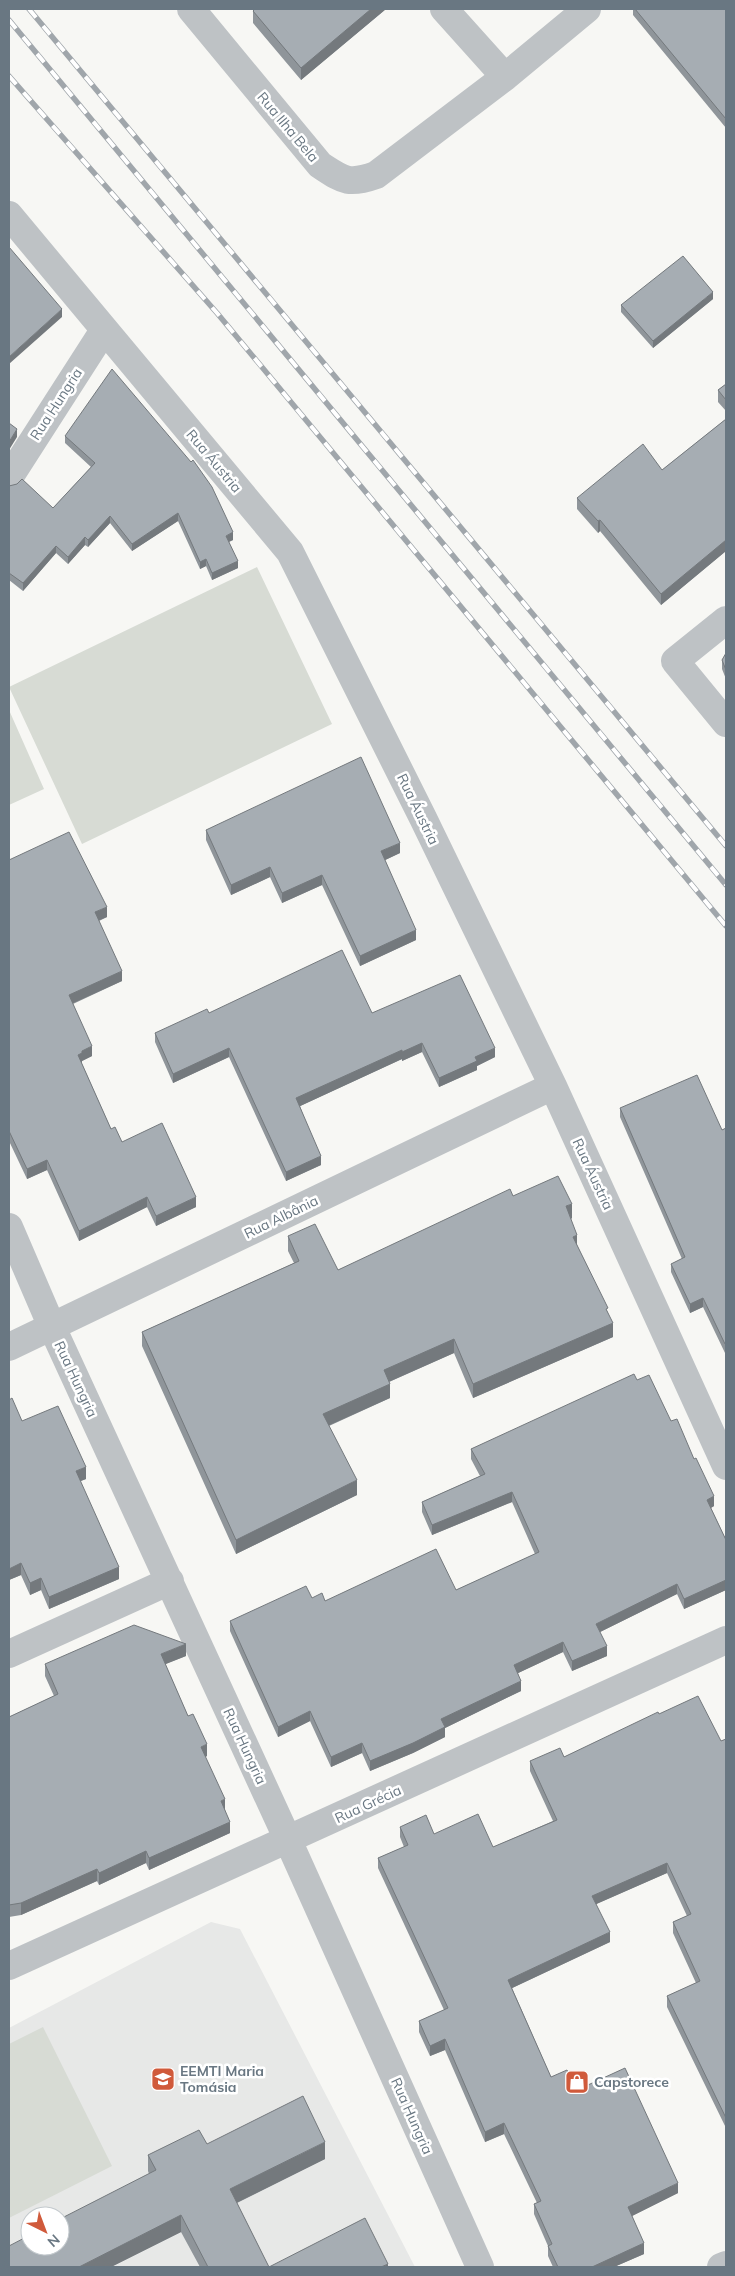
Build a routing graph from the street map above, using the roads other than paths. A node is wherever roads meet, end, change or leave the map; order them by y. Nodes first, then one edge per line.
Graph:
1 (191, 9) edge
2 (444, 9) edge
3 (587, 9) edge
4 (504, 77) junction
5 (9, 215) edge
6 (104, 330) junction
7 (9, 478) edge
8 (726, 620) edge
9 (726, 723) edge
10 (553, 1086) junction
11 (9, 1227) edge
12 (52, 1327) junction
13 (9, 1348) edge
14 (726, 1466) edge
15 (170, 1581) junction
16 (726, 1640) edge
17 (9, 1654) edge
18 (288, 1840) junction
19 (9, 1966) edge
20 (726, 2265) edge
21 (480, 2267) edge
22 (721, 2267) edge

1 - 4 street, Rua Ilha Bela
2 - 4 street
3 - 4 street, Rua Ilha Bela
5 - 6 street, Rua Áustria
6 - 7 street, Rua Hungria
6 - 10 street, Rua Áustria
8 - 9 street
10 - 12 street, Rua Albânia
10 - 14 street, Rua Áustria
11 - 12 street, Rua Hungria
12 - 13 street, Rua Albânia
12 - 15 street, Rua Hungria
15 - 17 street
15 - 18 street, Rua Hungria
16 - 18 street, Rua Grécia
18 - 19 street, Rua Grécia
18 - 21 street, Rua Hungria
20 - 22 street

